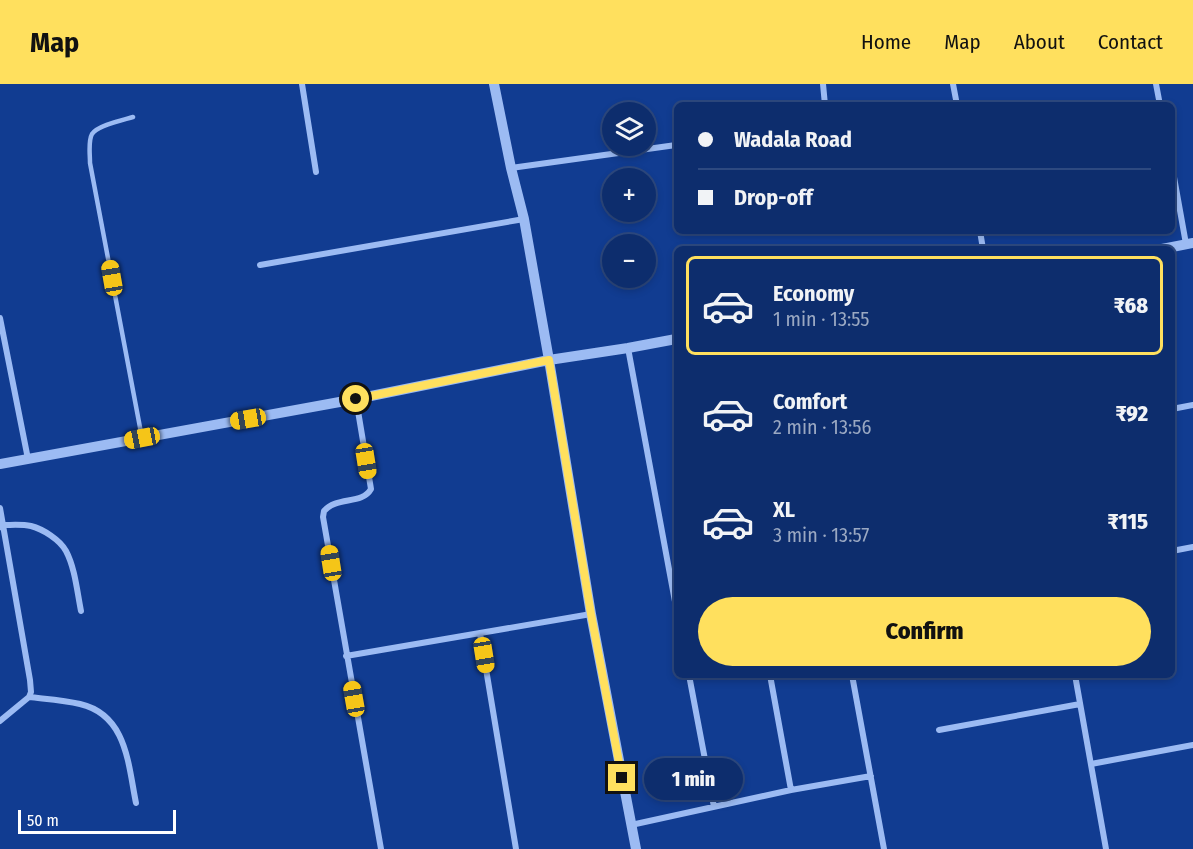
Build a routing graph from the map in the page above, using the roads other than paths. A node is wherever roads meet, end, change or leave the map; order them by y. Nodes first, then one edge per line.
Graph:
1 (302, 84) edge
2 (494, 84) edge
3 (823, 84) edge
4 (953, 84) edge
5 (1156, 84) edge
6 (825, 102) edge
7 (956, 102) edge
8 (1159, 102) edge
9 (133, 117) dead end
10 (674, 145) edge
11 (511, 168) junction
12 (316, 172) dead end
13 (1175, 179) edge
14 (524, 219) junction
15 (1190, 244) edge
16 (1175, 247) edge
17 (260, 265) dead end
18 (0, 318) edge
19 (674, 339) edge
20 (628, 348) junction
21 (549, 360) junction
22 (356, 399) junction
23 (1193, 405) edge
24 (1175, 408) edge
25 (142, 438) junction
26 (28, 459) junction
27 (0, 464) edge
28 (0, 508) edge
29 (1, 526) edge
30 (1193, 547) edge
31 (1175, 550) edge
32 (674, 596) edge
33 (81, 611) dead end
34 (591, 614) junction
35 (480, 633) junction
36 (346, 656) junction
37 (690, 678) edge
38 (771, 678) edge
39 (853, 678) edge
40 (1076, 678) edge
41 (29, 698) junction
42 (1080, 704) junction
43 (0, 721) edge
44 (939, 730) dead end
45 (1193, 745) edge
46 (1091, 764) junction
47 (871, 776) junction
48 (791, 790) junction
49 (136, 803) dead end
50 (714, 807) junction
51 (631, 825) junction
52 (381, 849) edge
53 (516, 849) edge
54 (636, 849) edge
55 (884, 849) edge
56 (1106, 849) edge

1 - 12 street
2 - 11 street
3 - 6 street
4 - 7 street
5 - 8 street
9 - 25 lane
10 - 11 street
11 - 14 street
13 - 15 street
14 - 17 street
14 - 21 street
15 - 16 street
18 - 26 street
19 - 20 street
20 - 21 street
20 - 32 street
21 - 22 street
21 - 34 street
22 - 25 street
22 - 36 street
23 - 24 street
25 - 26 street
26 - 27 street
28 - 29 street
29 - 33 street
29 - 41 street
30 - 31 street
34 - 35 street
34 - 51 street
35 - 36 street
35 - 53 street
36 - 52 street
37 - 50 street
38 - 48 street
39 - 47 street
40 - 42 street
41 - 43 street
41 - 49 street
42 - 44 street
42 - 46 street
45 - 46 street
46 - 56 street
47 - 48 street
47 - 55 street
48 - 50 street
50 - 51 street
51 - 54 street

